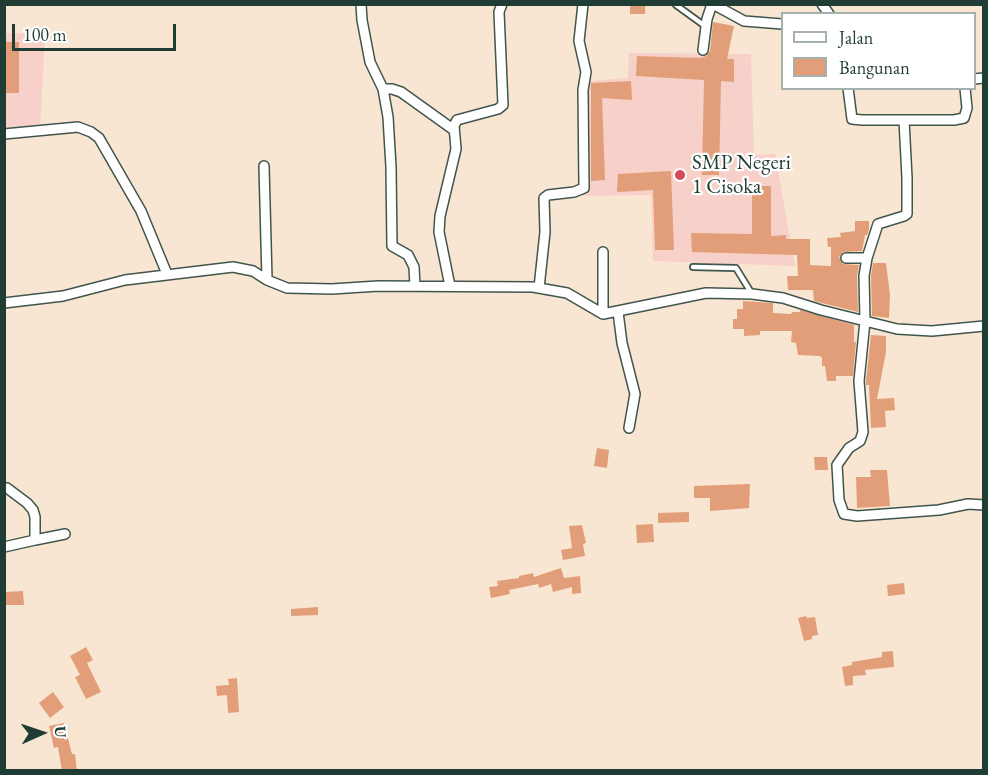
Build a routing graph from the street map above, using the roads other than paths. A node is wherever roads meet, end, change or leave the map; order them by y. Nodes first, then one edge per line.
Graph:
1 (361, 4) edge
2 (502, 4) edge
3 (583, 4) edge
4 (713, 4) edge
5 (675, 5) edge
6 (781, 24) edge
7 (706, 27) junction
8 (703, 50) dead end
9 (383, 89) junction
10 (848, 90) edge
11 (964, 90) edge
12 (904, 120) junction
13 (454, 130) junction
14 (4, 134) edge
15 (264, 166) dead end
16 (603, 252) dead end
17 (846, 258) dead end
18 (867, 258) junction
19 (693, 267) dead end
20 (167, 274) junction
21 (267, 280) junction
22 (415, 286) junction
23 (450, 286) junction
24 (539, 288) junction
25 (752, 294) junction
26 (4, 303) edge
27 (618, 312) junction
28 (603, 314) junction
29 (865, 321) junction
30 (984, 326) edge
31 (628, 428) dead end
32 (7, 488) dead end
33 (984, 505) edge
34 (65, 534) dead end
35 (35, 540) junction
36 (4, 546) edge

1 - 9 street
2 - 13 street
3 - 24 street
4 - 6 street
4 - 7 street
5 - 7 lane
7 - 8 street
9 - 13 street
9 - 22 street
10 - 12 street
11 - 12 street
12 - 18 street
13 - 23 street
14 - 20 street
15 - 21 street
16 - 28 street
17 - 18 street
18 - 29 street
19 - 25 lane
20 - 21 street
20 - 26 street
21 - 22 street
22 - 23 street
23 - 24 street
24 - 28 street
25 - 27 street
25 - 29 street
27 - 28 street
27 - 31 street
29 - 30 street
29 - 33 street
32 - 35 street
34 - 35 street
35 - 36 street

